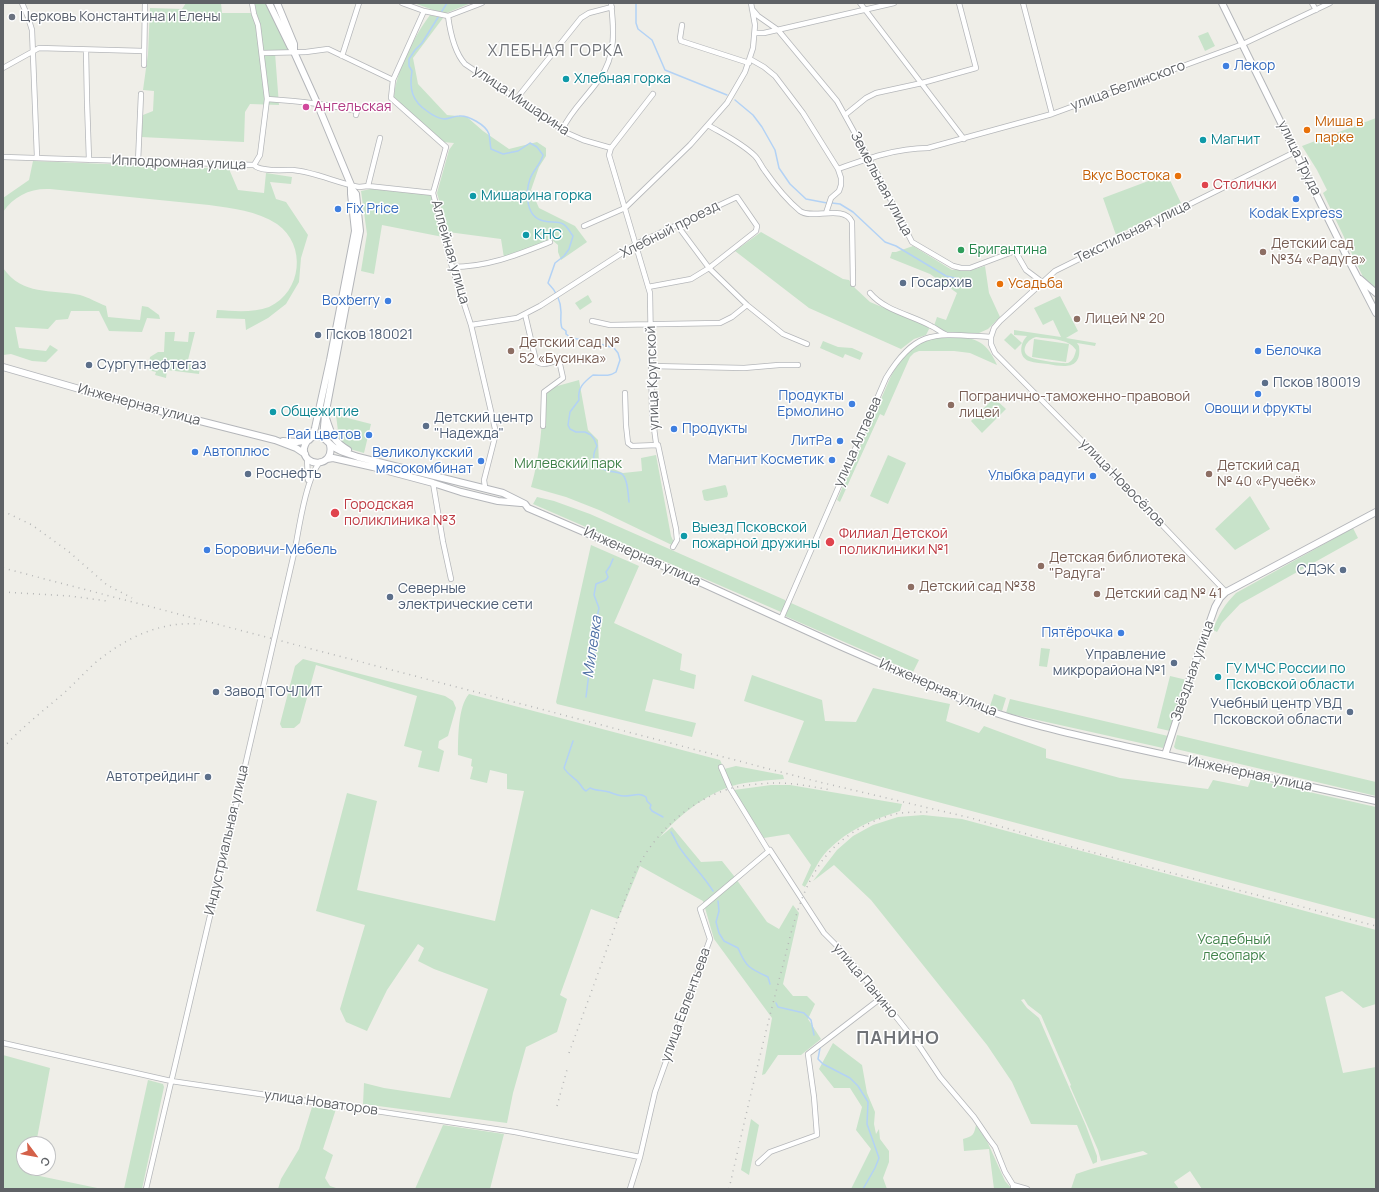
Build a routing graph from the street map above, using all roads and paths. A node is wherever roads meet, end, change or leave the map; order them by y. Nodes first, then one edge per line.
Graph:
1 (22, 3) edge
2 (145, 3) edge
3 (252, 3) edge
4 (269, 3) edge
5 (276, 3) edge
6 (359, 3) edge
7 (402, 3) edge
8 (482, 3) edge
9 (751, 3) edge
10 (860, 3) edge
11 (894, 3) edge
12 (959, 3) edge
13 (1023, 3) edge
14 (1222, 3) edge
15 (1312, 3) edge
16 (1330, 3) edge
17 (611, 5) edge
18 (752, 9) junction
19 (865, 10) junction
20 (1316, 10) junction
21 (424, 11) junction
22 (446, 16) junction
23 (682, 25) dead end
24 (778, 30) junction
25 (755, 33) junction
26 (1242, 44) junction
27 (86, 50) junction
28 (33, 51) junction
29 (144, 51) junction
30 (294, 52) junction
31 (262, 53) junction
32 (342, 56) junction
33 (750, 61) junction
34 (144, 65) dead end
35 (3, 68) edge
36 (393, 80) junction
37 (922, 83) junction
38 (141, 94) dead end
39 (653, 94) dead end
40 (517, 98) junction
41 (268, 99) junction
42 (318, 104) junction
43 (1052, 114) junction
44 (356, 115) dead end
45 (845, 115) junction
46 (708, 125) junction
47 (562, 130) junction
48 (380, 138) dead end
49 (964, 139) junction
50 (611, 148) junction
51 (1295, 152) junction
52 (3, 157) edge
53 (38, 158) junction
54 (868, 158) junction
55 (89, 160) junction
56 (138, 162) junction
57 (254, 165) junction
58 (838, 169) junction
59 (368, 186) junction
60 (351, 187) junction
61 (433, 193) junction
62 (624, 208) junction
63 (826, 213) junction
64 (677, 225) junction
65 (584, 226) dead end
66 (550, 242) dead end
67 (636, 244) junction
68 (452, 267) junction
69 (709, 268) junction
70 (1356, 275) junction
71 (1042, 282) junction
72 (853, 284) dead end
73 (648, 287) junction
74 (870, 293) dead end
75 (1376, 293) edge
76 (747, 305) junction
77 (1376, 312) edge
78 (525, 314) junction
79 (592, 321) dead end
80 (651, 324) junction
81 (471, 325) junction
82 (945, 335) junction
83 (991, 338) junction
84 (807, 344) dead end
85 (798, 365) dead end
86 (651, 366) junction
87 (3, 367) edge
88 (625, 393) dead end
89 (325, 416) junction
90 (543, 426) dead end
91 (323, 437) junction
92 (310, 439) junction
93 (275, 440) junction
94 (330, 445) junction
95 (658, 445) junction
96 (306, 456) junction
97 (358, 456) junction
98 (327, 459) junction
99 (320, 462) junction
100 (433, 483) junction
101 (485, 487) junction
102 (308, 491) junction
103 (503, 493) junction
104 (498, 501) junction
105 (525, 504) junction
106 (1376, 512) edge
107 (673, 547) dead end
108 (451, 579) dead end
109 (1226, 592) junction
110 (781, 619) junction
111 (1165, 755) junction
112 (721, 767) dead end
113 (1376, 801) edge
114 (770, 850) junction
115 (881, 998) junction
116 (3, 1043) edge
117 (170, 1081) junction
118 (640, 1157) junction
119 (758, 1164) dead end
120 (1013, 1187) edge
121 (146, 1189) edge
122 (630, 1189) edge
123 (1027, 1189) edge

1 - 28 street
2 - 29 street
3 - 31 street
4 - 30 main road
5 - 30 main road
6 - 32 street
7 - 21 street
8 - 22 street
9 - 18 street
10 - 19 street
11 - 19 street
12 - 37 street
13 - 43 street
14 - 26 main road, улица Труда
15 - 20 street
16 - 20 street, улица Белинского
17 - 40 street
17 - 47 street
18 - 24 street, Земельная улица
18 - 25 street
19 - 24 street
19 - 37 street
20 - 26 street, улица Белинского
21 - 22 street
21 - 36 street
22 - 40 street, улица Мишарина
23 - 33 street
24 - 25 street
24 - 45 street, Земельная улица
25 - 33 street
26 - 43 street, улица Белинского
26 - 51 main road, улица Труда
27 - 28 street
27 - 29 street
27 - 55 street
28 - 35 street
28 - 53 street
29 - 34 street
30 - 31 street
30 - 32 street
30 - 42 main road
31 - 41 street
32 - 36 street
33 - 46 street
33 - 58 street
36 - 61 street, Аллейная улица
37 - 45 street
37 - 49 street
38 - 56 street
39 - 50 street
40 - 47 street, улица Мишарина
41 - 42 street
41 - 57 street
42 - 44 street
42 - 60 main road
43 - 49 street, улица Белинского
45 - 54 street, Земельная улица
46 - 62 street
46 - 63 street
47 - 50 street, улица Мишарина
48 - 59 street
49 - 54 street, улица Белинского
50 - 62 street
51 - 70 main road, улица Труда
51 - 71 street, Текстильная улица
52 - 53 street, Ипподромная улица
53 - 55 street, Ипподромная улица
54 - 58 street, улица Белинского
54 - 71 street, Земельная улица
55 - 56 street, Ипподромная улица
56 - 57 street, Ипподромная улица
57 - 60 street, Ипподромная улица
58 - 63 street
59 - 60 street, Ипподромная улица
59 - 61 street, Ипподромная улица
60 - 89 main road
60 - 92 main road
61 - 68 street, Аллейная улица
62 - 65 street
62 - 67 street, улица Крупской
63 - 72 street
64 - 67 street, Хлебный проезд
64 - 69 street
64 - 69 street, Хлебный проезд
66 - 68 street
67 - 73 street, улица Крупской
67 - 78 street, Хлебный проезд
68 - 81 street, Аллейная улица
69 - 73 street
69 - 76 street
70 - 75 main road
70 - 77 main road, улица Труда
71 - 83 street, Текстильная улица
73 - 80 street, улица Крупской
74 - 82 street
76 - 80 street
76 - 84 street
78 - 81 street, Хлебный проезд
78 - 90 street
79 - 80 street
80 - 86 street, улица Крупской
81 - 101 street, Аллейная улица
82 - 83 street, улица Алтаева
82 - 110 street, улица Алтаева
83 - 109 street, улица Новосёлов
85 - 86 street
86 - 95 street, улица Крупской
87 - 93 main road, Инженерная улица
88 - 95 street
89 - 91 main road
89 - 97 main road
91 - 92 main road, Инженерная улица
91 - 94 main road, Инженерная улица
92 - 93 main road, Инженерная улица
92 - 96 main road
93 - 96 main road, Инженерная улица
94 - 97 main road, Инженерная улица
94 - 98 main road
95 - 107 street, улица Крупской
96 - 99 main road, Инженерная улица
96 - 102 street, Индустриальная улица
97 - 101 main road, Инженерная улица
98 - 99 main road, Инженерная улица
98 - 100 main road, Инженерная улица
99 - 102 street, Индустриальная улица
100 - 104 main road, Инженерная улица
100 - 108 street
101 - 103 main road, Инженерная улица
102 - 117 street, Индустриальная улица, bridge
103 - 104 main road
103 - 105 main road, Инженерная улица
104 - 105 main road, Инженерная улица
105 - 110 main road, Инженерная улица
106 - 109 main road, Звёздная улица
109 - 111 main road, Звёздная улица
110 - 111 main road, Инженерная улица
111 - 113 main road, Инженерная улица
112 - 114 street, улица Панино
114 - 115 street, улица Панино
114 - 118 street, улица Евлентьева
115 - 119 street
115 - 120 street, улица Панино
116 - 117 street, улица Новаторов
117 - 118 street, улица Новаторов
117 - 121 street, Индустриальная улица
118 - 122 street, улица Евлентьева
120 - 123 street

